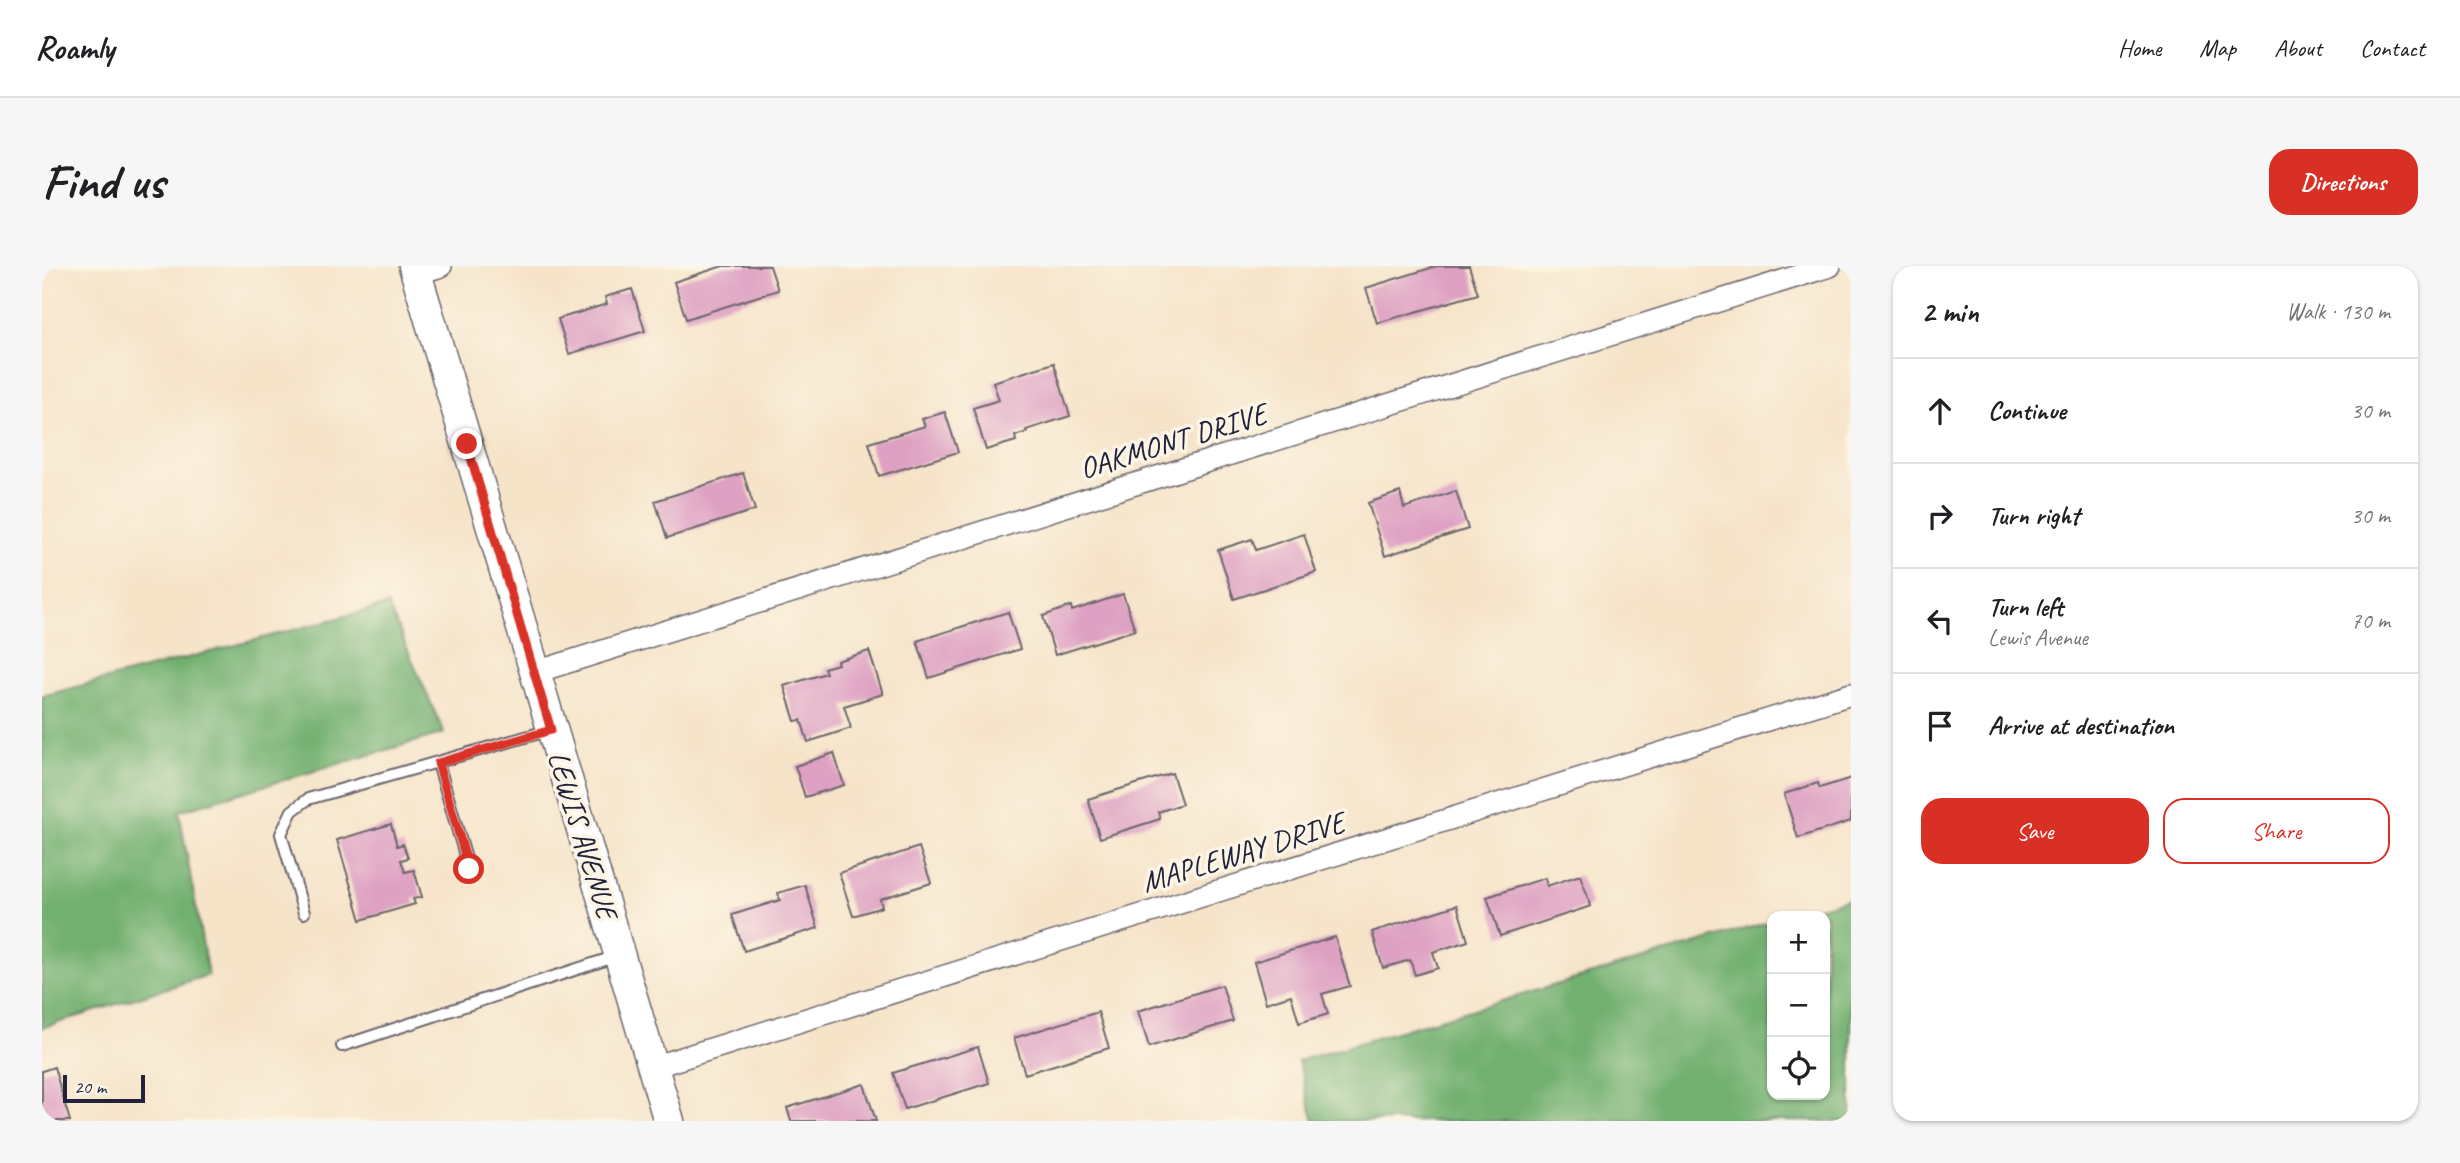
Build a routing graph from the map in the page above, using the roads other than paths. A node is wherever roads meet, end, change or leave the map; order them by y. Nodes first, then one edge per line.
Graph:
1 (1830, 266) edge
2 (424, 269) edge
3 (533, 673) junction
4 (1851, 694) edge
5 (551, 730) junction
6 (438, 763) junction
7 (469, 869) dead end
8 (304, 913) dead end
9 (620, 955) junction
10 (342, 1046) dead end
11 (653, 1067) junction
12 (669, 1121) edge

1 - 3 street, OAKMONT DRIVE
2 - 3 main road, LEWIS AVENUE
3 - 5 main road, LEWIS AVENUE
4 - 11 street, MAPLEWAY DRIVE
5 - 6 lane
5 - 9 main road, LEWIS AVENUE
6 - 7 lane
6 - 8 lane
9 - 10 lane
9 - 11 main road, LEWIS AVENUE
11 - 12 main road, LEWIS AVENUE

